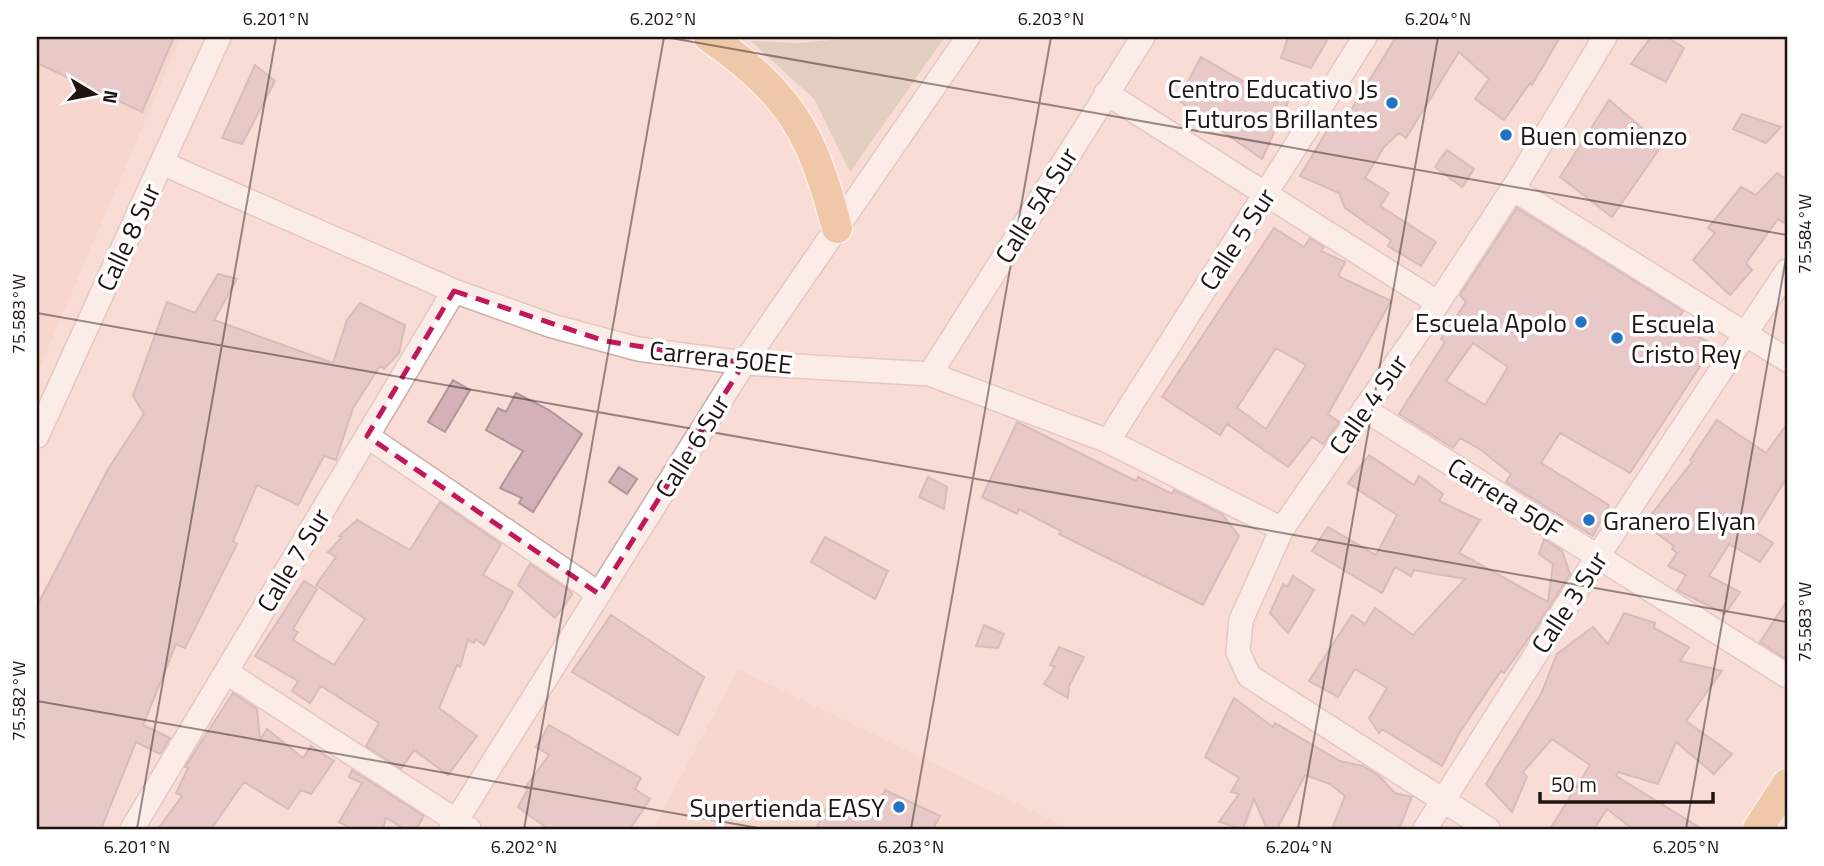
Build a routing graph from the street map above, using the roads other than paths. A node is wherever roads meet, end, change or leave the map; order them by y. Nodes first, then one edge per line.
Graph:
1 (219, 37) edge
2 (709, 37) edge
3 (968, 37) edge
4 (1143, 37) edge
5 (1364, 37) edge
6 (1605, 37) edge
7 (1105, 93) junction
8 (162, 163) junction
9 (1513, 189) junction
10 (1265, 195) junction
11 (837, 228) junction
12 (1787, 271) edge
13 (454, 291) junction
14 (1438, 303) junction
15 (1747, 334) junction
16 (1787, 360) edge
17 (744, 363) junction
18 (930, 374) junction
19 (1364, 409) junction
20 (37, 436) edge
21 (367, 436) junction
22 (1108, 441) junction
23 (1282, 529) junction
24 (1598, 556) junction
25 (600, 594) junction
26 (226, 672) junction
27 (1787, 676) edge
28 (1787, 784) edge
29 (1443, 800) junction
30 (459, 827) edge
31 (132, 829) edge
32 (1425, 829) edge
33 (1488, 829) edge
34 (1758, 829) edge

1 - 8 street, Calle 8 Sur
2 - 11 main road
3 - 11 street, Calle 6 Sur
4 - 7 street, Calle 5A Sur
5 - 10 street, Calle 5 Sur
6 - 9 street, Calle 4 Sur
7 - 10 street
7 - 18 street, Calle 5A Sur
8 - 13 street, Carrera 50EE
8 - 20 street, Calle 8 Sur
9 - 14 street, Calle 4 Sur
9 - 15 street
10 - 14 street
10 - 22 street, Calle 5 Sur
11 - 17 street, Calle 6 Sur
12 - 15 street, Calle 3 Sur
13 - 17 street, Carrera 50EE
13 - 21 street, Calle 7 Sur
14 - 19 street, Calle 4 Sur
15 - 16 street
15 - 24 street, Calle 3 Sur
17 - 18 street, Carrera 50EE
17 - 25 street, Calle 6 Sur
18 - 22 street, Carrera 50EE
19 - 23 street, Calle 4 Sur
19 - 24 street, Carrera 50F
21 - 25 street
21 - 26 street, Calle 7 Sur
22 - 23 street, Carrera 50EE
23 - 29 street, Calle 4 Sur
24 - 27 street, Carrera 50F
24 - 29 street, Calle 3 Sur
25 - 30 street, Calle 6 Sur
26 - 30 street
26 - 31 street, Calle 7 Sur
28 - 34 main road
29 - 32 street, Calle 3 Sur
29 - 33 street

